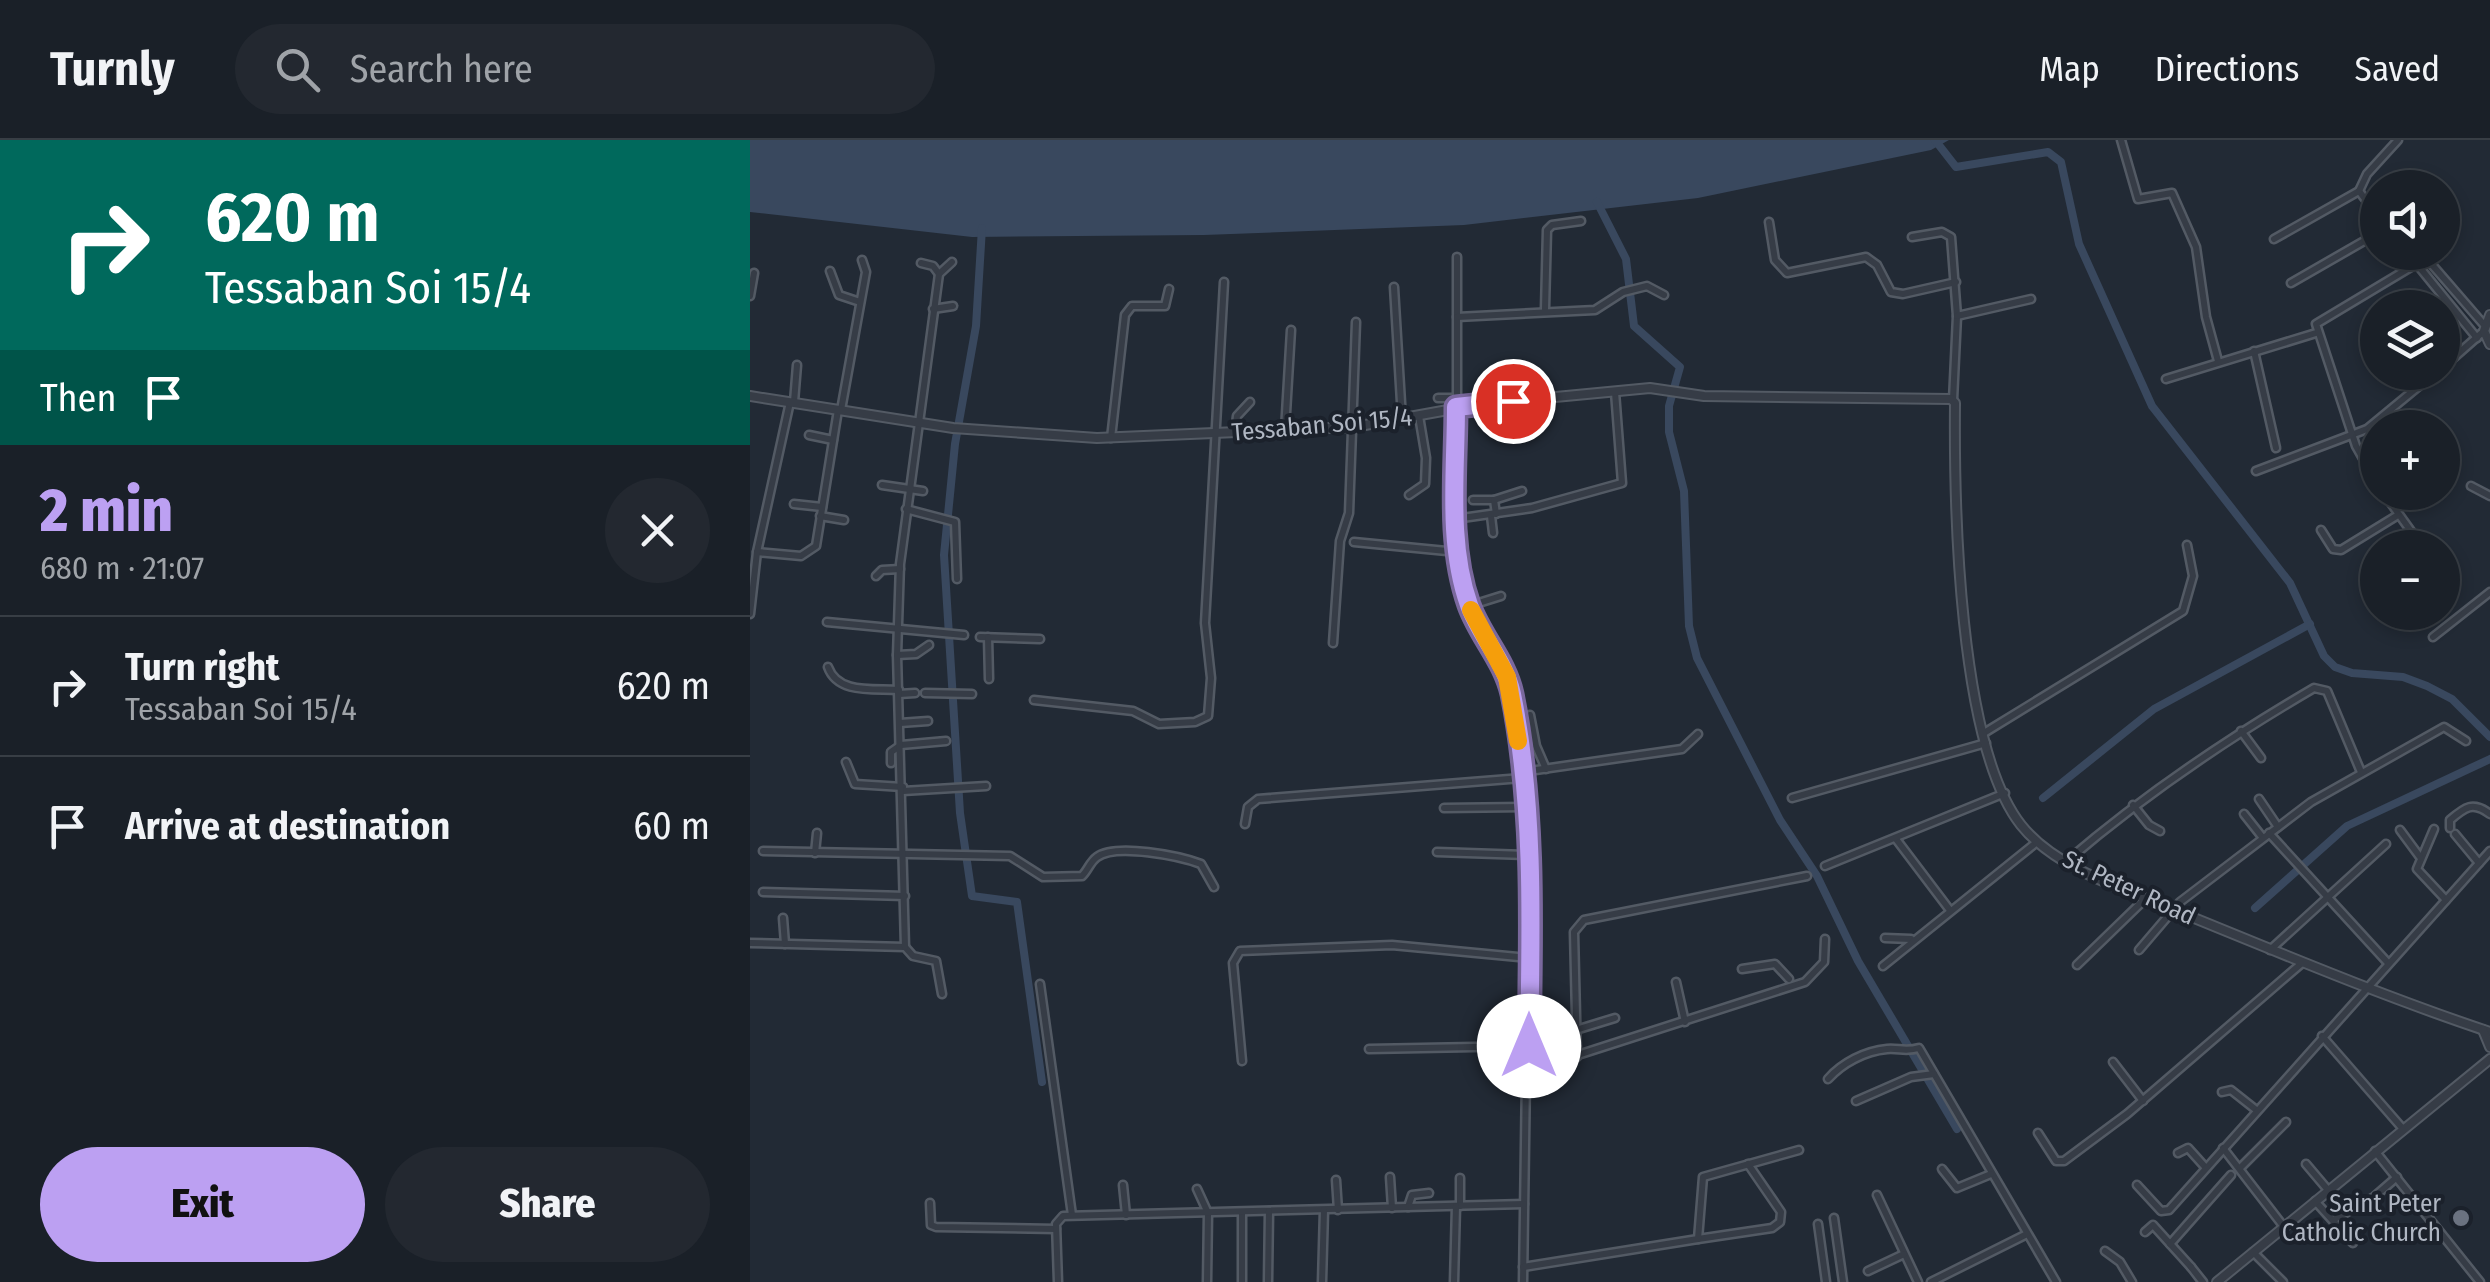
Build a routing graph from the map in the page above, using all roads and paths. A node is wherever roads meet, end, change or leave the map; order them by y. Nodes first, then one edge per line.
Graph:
1 (2121, 140) edge
2 (2398, 140) edge
3 (2371, 170) edge
4 (2360, 191) edge
5 (1581, 222) dead end
6 (1769, 222) dead end
7 (1912, 237) dead end
8 (2274, 239) dead end
9 (2360, 243) edge
10 (1457, 257) dead end
11 (862, 260) dead end
12 (921, 262) dead end
13 (952, 262) dead end
14 (2406, 270) edge
15 (2422, 270) edge
16 (2435, 270) edge
17 (830, 271) dead end
18 (754, 273) dead end
19 (939, 274) junction
20 (1224, 282) dead end
21 (1956, 282) junction
22 (2291, 283) dead end
23 (1394, 287) dead end
24 (1169, 288) dead end
25 (1664, 295) dead end
26 (750, 296) edge
27 (2031, 299) dead end
28 (861, 302) junction
29 (954, 306) dead end
30 (934, 309) junction
31 (1545, 309) junction
32 (2490, 315) edge
33 (1957, 316) junction
34 (1457, 317) junction
35 (1356, 322) dead end
36 (1290, 330) dead end
37 (2482, 332) junction
38 (2316, 334) junction
39 (2490, 344) edge
40 (2254, 351) junction
41 (2460, 352) edge
42 (2218, 361) junction
43 (797, 365) dead end
44 (2166, 380) dead end
45 (2413, 390) edge
46 (1616, 392) junction
47 (750, 396) edge
48 (1438, 398) dead end
49 (1953, 400) junction
50 (792, 402) junction
51 (1250, 402) dead end
52 (1455, 402) junction
53 (840, 410) junction
54 (1419, 416) junction
55 (1402, 419) junction
56 (917, 422) junction
57 (1354, 427) junction
58 (1286, 430) junction
59 (1234, 433) junction
60 (1217, 434) junction
61 (809, 435) dead end
62 (2354, 436) junction
63 (1110, 438) junction
64 (833, 440) junction
65 (2276, 448) dead end
66 (2360, 448) edge
67 (2256, 471) dead end
68 (1448, 480) dead end
69 (882, 484) dead end
70 (2472, 486) dead end
71 (908, 488) junction
72 (923, 491) dead end
73 (1522, 491) dead end
74 (1409, 496) dead end
75 (2490, 496) edge
76 (1455, 500) junction
77 (1474, 500) dead end
78 (1494, 500) junction
79 (794, 504) dead end
80 (906, 509) junction
81 (2395, 510) edge
82 (821, 512) junction
83 (2398, 514) junction
84 (1493, 515) junction
85 (1456, 518) junction
86 (844, 520) dead end
87 (2321, 530) dead end
88 (2409, 530) edge
89 (1493, 533) dead end
90 (1354, 542) dead end
91 (2187, 546) dead end
92 (757, 552) junction
93 (1458, 552) junction
94 (900, 569) junction
95 (876, 576) dead end
96 (957, 578) dead end
97 (2490, 592) edge
98 (1501, 596) dead end
99 (1470, 606) junction
100 (750, 614) edge
101 (827, 622) dead end
102 (897, 630) junction
103 (956, 635) dead end
104 (2434, 637) dead end
105 (1040, 640) dead end
106 (929, 644) dead end
107 (1333, 644) dead end
108 (897, 655) junction
109 (828, 667) dead end
110 (989, 679) dead end
111 (899, 692) junction
112 (915, 693) dead end
113 (926, 693) dead end
114 (972, 694) dead end
115 (1034, 700) dead end
116 (1530, 715) dead end
117 (900, 722) junction
118 (928, 722) dead end
119 (2241, 730) junction
120 (1698, 734) dead end
121 (1985, 738) junction
122 (946, 741) dead end
123 (2466, 741) dead end
124 (901, 745) junction
125 (2261, 758) dead end
126 (846, 762) dead end
127 (891, 763) dead end
128 (1546, 769) junction
129 (2362, 772) junction
130 (1522, 775) junction
131 (986, 786) dead end
132 (903, 789) junction
133 (2005, 793) junction
134 (1792, 798) dead end
135 (2259, 800) dead end
136 (2489, 800) edge
137 (2132, 804) junction
138 (1524, 807) junction
139 (1444, 808) dead end
140 (2244, 814) dead end
141 (2490, 814) edge
142 (1245, 824) dead end
143 (2278, 827) junction
144 (2434, 829) dead end
145 (2400, 830) dead end
146 (2160, 831) dead end
147 (818, 833) dead end
148 (2266, 835) junction
149 (1896, 839) junction
150 (2038, 842) junction
151 (2386, 844) dead end
152 (763, 851) dead end
153 (1437, 852) dead end
154 (2490, 852) edge
155 (816, 853) junction
156 (1528, 855) junction
157 (906, 856) junction
158 (2420, 857) junction
159 (2067, 861) junction
160 (2479, 863) junction
161 (1826, 866) dead end
162 (1806, 876) dead end
163 (1214, 888) dead end
164 (763, 892) dead end
165 (905, 896) junction
166 (2325, 896) junction
167 (2146, 899) junction
168 (2446, 900) junction
169 (2172, 909) junction
170 (1949, 910) junction
171 (783, 918) dead end
172 (1885, 938) dead end
173 (1912, 939) junction
174 (1825, 940) dead end
175 (750, 944) edge
176 (785, 944) junction
177 (905, 946) junction
178 (2139, 950) dead end
179 (2270, 950) junction
180 (1529, 958) junction
181 (2302, 962) junction
182 (2388, 963) junction
183 (2077, 965) dead end
184 (1884, 966) dead end
185 (1742, 969) dead end
186 (1676, 982) dead end
187 (1790, 983) junction
188 (1040, 984) dead end
189 (2365, 989) junction
190 (942, 994) dead end
191 (1615, 1018) dead end
192 (1685, 1022) junction
193 (1579, 1029) junction
194 (2486, 1031) edge
195 (2322, 1036) junction
196 (1529, 1046) junction
197 (2490, 1047) edge
198 (1368, 1049) dead end
199 (1577, 1057) junction
200 (2490, 1059) edge
201 (1242, 1061) dead end
202 (2114, 1062) dead end
203 (1528, 1071) junction
204 (1932, 1074) junction
205 (1828, 1079) dead end
206 (2222, 1092) dead end
207 (1856, 1100) dead end
208 (2143, 1100) junction
209 (2255, 1109) junction
210 (2286, 1122) dead end
211 (2403, 1129) junction
212 (2038, 1133) dead end
213 (2223, 1148) junction
214 (1799, 1150) dead end
215 (2375, 1152) junction
216 (2178, 1153) dead end
217 (1748, 1164) junction
218 (2306, 1164) dead end
219 (2206, 1168) junction
220 (2240, 1168) junction
221 (1942, 1169) dead end
222 (1990, 1174) junction
223 (2232, 1175) dead end
224 (1390, 1176) dead end
225 (2397, 1177) junction
226 (1460, 1178) dead end
227 (1336, 1180) dead end
228 (1123, 1185) dead end
229 (2137, 1185) dead end
230 (1197, 1189) dead end
231 (2328, 1190) junction
232 (1429, 1193) dead end
233 (1878, 1195) dead end
234 (2315, 1201) junction
235 (930, 1203) dead end
236 (1524, 1204) junction
237 (1458, 1206) junction
238 (1408, 1207) junction
239 (1392, 1208) junction
240 (1324, 1210) junction
241 (1338, 1210) junction
242 (1268, 1211) junction
243 (1208, 1212) junction
244 (1242, 1212) junction
245 (1126, 1215) junction
246 (1064, 1216) junction
247 (1834, 1218) dead end
248 (2333, 1220) junction
249 (1818, 1224) dead end
250 (2284, 1227) junction
251 (1056, 1229) junction
252 (2145, 1232) dead end
253 (2027, 1234) junction
254 (1698, 1239) junction
255 (2353, 1242) dead end
256 (2170, 1244) junction
257 (2104, 1250) dead end
258 (2253, 1252) junction
259 (1904, 1254) junction
260 (1523, 1267) junction
261 (1868, 1272) dead end
262 (2202, 1281) edge
263 (1058, 1282) edge
264 (1206, 1282) edge
265 (1242, 1282) edge
266 (1268, 1282) edge
267 (1322, 1282) edge
268 (1454, 1282) edge
269 (1523, 1282) edge
270 (1826, 1282) edge
271 (1843, 1282) edge
272 (1918, 1282) edge
273 (1931, 1282) edge
274 (2056, 1282) edge
275 (2132, 1282) edge
276 (2216, 1282) edge
277 (2283, 1282) edge
278 (2480, 1282) edge

1 - 42 street
2 - 3 street
4 - 8 street
5 - 31 street
6 - 21 street
7 - 21 street
9 - 22 street
10 - 34 street
11 - 28 street
12 - 19 street
13 - 19 street
14 - 38 street
15 - 37 street
16 - 37 street
17 - 28 street
18 - 26 street
19 - 30 street
20 - 60 street
21 - 33 street
23 - 55 street
24 - 63 street
25 - 31 street
27 - 33 street
28 - 53 street
29 - 30 street
30 - 56 street
31 - 34 street
32 - 37 street
33 - 49 street
34 - 52 street
35 - 57 street
36 - 58 street
37 - 39 street
37 - 41 street
38 - 40 street
38 - 62 street
40 - 42 street
40 - 65 street
42 - 44 street
43 - 50 street
45 - 62 street
46 - 49 street, Tessaban Soi 15/4
46 - 52 street, Tessaban Soi 15/4
46 - 84 street
47 - 50 street, Tessaban Soi 15/4
48 - 52 street
49 - 121 street, St. Peter Road
50 - 53 street, Tessaban Soi 15/4
50 - 92 street
51 - 59 street
52 - 54 street, Tessaban Soi 15/4
52 - 76 street
53 - 56 street, Tessaban Soi 15/4
53 - 64 street
54 - 55 street, Tessaban Soi 15/4
54 - 74 street
55 - 57 street, Tessaban Soi 15/4
56 - 63 street, Tessaban Soi 15/4
56 - 71 street
57 - 58 street, Tessaban Soi 15/4
57 - 107 street
58 - 59 street, Tessaban Soi 15/4
59 - 60 street, Tessaban Soi 15/4
60 - 63 street, Tessaban Soi 15/4
60 - 115 street
61 - 64 street
62 - 66 street
62 - 67 street
64 - 82 street
68 - 76 street
69 - 71 street
70 - 75 street
71 - 72 street
71 - 80 street
73 - 78 street
76 - 85 street
77 - 78 street
78 - 84 street
79 - 82 street
80 - 94 street
80 - 96 street
81 - 83 street
82 - 86 street
82 - 92 street
83 - 87 street
83 - 88 street
84 - 85 street
84 - 89 street
85 - 93 street
90 - 93 street
91 - 121 street
92 - 100 street
93 - 99 street
94 - 95 street
94 - 102 street
97 - 104 street
98 - 99 street
99 - 130 street
101 - 102 street
102 - 103 street
102 - 108 street
105 - 110 street
106 - 108 street
108 - 111 street
109 - 111 street
111 - 112 street
111 - 117 street
113 - 114 street
116 - 128 street
117 - 118 street
117 - 124 street
119 - 125 street
119 - 129 street
119 - 137 street
120 - 128 street
121 - 133 street, St. Peter Road
121 - 134 street
122 - 124 street
123 - 129 street
124 - 127 street
124 - 132 street
126 - 132 street
128 - 130 street
129 - 143 street
130 - 138 street
130 - 142 street
131 - 132 street
132 - 157 street
133 - 149 street
133 - 150 street, St. Peter Road
135 - 143 street
136 - 141 street
137 - 146 street
137 - 159 street
138 - 139 street
138 - 156 street
140 - 148 street
141 - 160 street
143 - 148 street
144 - 158 street
145 - 158 street
147 - 155 street
148 - 166 street
148 - 169 street
149 - 161 street
149 - 170 street
150 - 159 street, St. Peter Road
150 - 170 street
151 - 166 street
152 - 155 street
153 - 156 street
154 - 160 street
155 - 157 street
156 - 180 street
157 - 163 street
157 - 165 street
158 - 168 street
159 - 167 street, St. Peter Road
160 - 168 street
162 - 193 street
164 - 165 street
165 - 177 street
166 - 179 street
166 - 182 street
167 - 169 street, St. Peter Road
167 - 183 street
168 - 182 street
169 - 178 street
169 - 179 street, St. Peter Road
170 - 173 street
171 - 176 street
172 - 173 street
173 - 184 street
174 - 187 street
175 - 176 street
176 - 177 street
177 - 190 street
179 - 181 street, St. Peter Road
180 - 196 street
180 - 201 street
181 - 189 street, St. Peter Road
181 - 208 street
182 - 189 street
185 - 187 street
186 - 192 street
187 - 192 street
188 - 246 street
189 - 194 street, St. Peter Road
189 - 195 street
191 - 193 street
192 - 199 street
193 - 199 street
194 - 197 street, St. Peter Road
195 - 209 street
195 - 211 street
196 - 198 street
196 - 203 street
199 - 203 street
200 - 211 street
202 - 208 street
203 - 236 street
204 - 205 street
204 - 207 street
204 - 222 street
206 - 209 street
208 - 212 street
209 - 213 street
210 - 220 street
211 - 215 street
213 - 219 street
213 - 220 street
214 - 217 street
215 - 225 street
215 - 231 street
216 - 219 street
217 - 254 street
217 - 254 street
218 - 231 street
219 - 229 street
220 - 250 street
221 - 222 street
222 - 253 street
223 - 256 street
224 - 239 street
225 - 248 street
225 - 278 street
226 - 237 street
227 - 241 street
228 - 245 street
230 - 243 street
231 - 234 street
232 - 238 street
233 - 259 street
234 - 248 street
234 - 250 street
235 - 251 street
236 - 237 street
236 - 260 street
237 - 238 street
237 - 268 street
238 - 239 street
239 - 241 street
240 - 241 street
240 - 242 street
240 - 267 street
242 - 244 street
242 - 266 street
243 - 244 street
243 - 245 street
243 - 264 street
244 - 265 street
245 - 246 street
246 - 251 street
247 - 271 street
248 - 255 street
249 - 270 street
250 - 258 street
251 - 263 street
252 - 256 street
253 - 273 street
253 - 274 street
254 - 260 street
256 - 262 street
257 - 275 street
258 - 276 street
258 - 277 street
259 - 261 street
259 - 272 street
260 - 269 street

